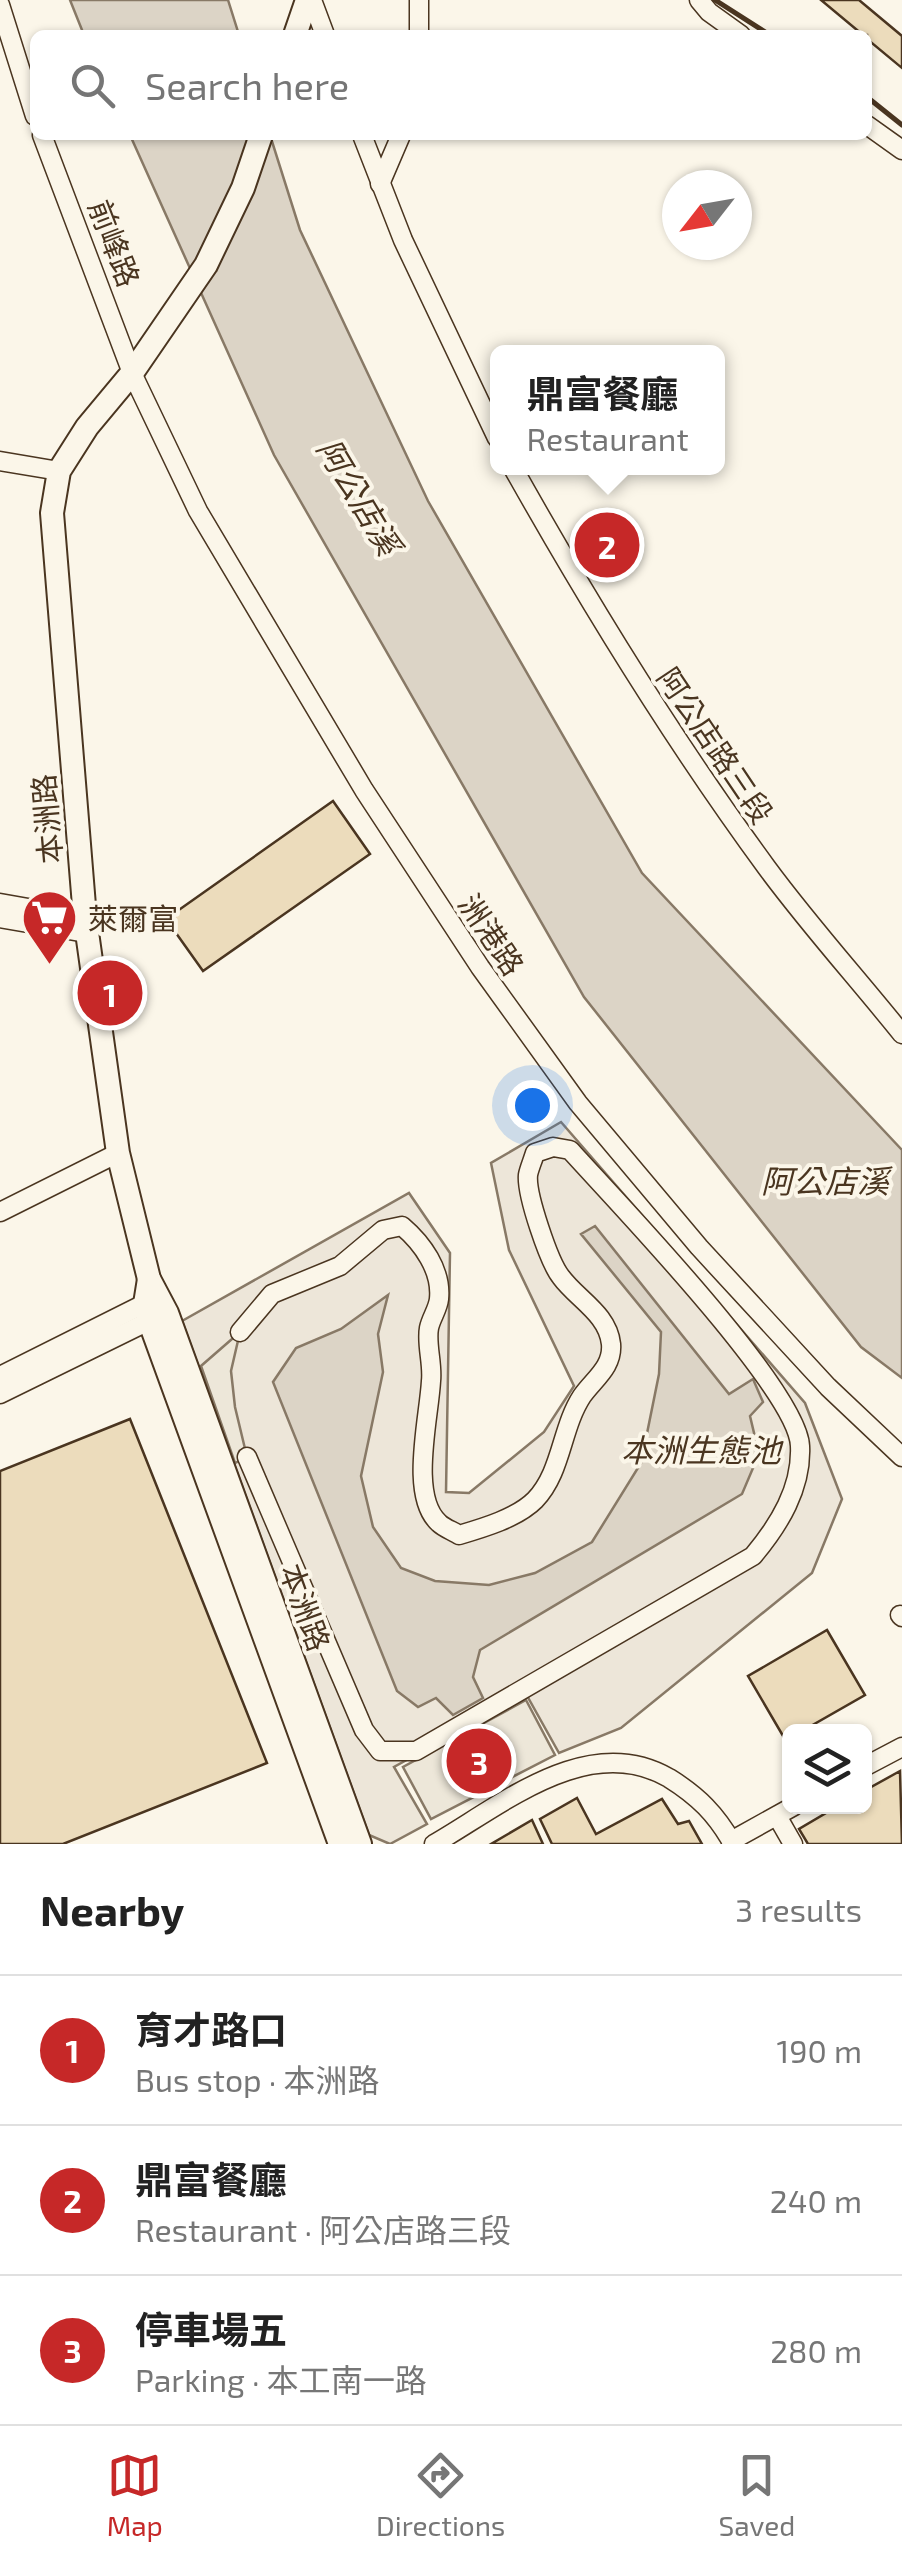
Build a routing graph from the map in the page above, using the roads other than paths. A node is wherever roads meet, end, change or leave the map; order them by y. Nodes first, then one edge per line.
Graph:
1 (310, 0) edge
2 (419, 0) edge
3 (699, 0) edge
4 (0, 6) edge
5 (297, 30) edge
6 (323, 30) edge
7 (419, 30) edge
8 (734, 30) edge
9 (30, 100) edge
10 (872, 129) edge
11 (44, 140) edge
12 (259, 140) edge
13 (364, 140) edge
14 (399, 140) edge
15 (902, 150) edge
16 (380, 184) junction
17 (132, 373) junction
18 (490, 423) edge
19 (0, 462) edge
20 (59, 472) junction
21 (518, 475) edge
22 (0, 903) edge
23 (0, 918) edge
24 (85, 926) junction
25 (902, 1034) edge
26 (118, 1153) junction
27 (0, 1212) edge
28 (154, 1302) junction
29 (240, 1332) dead end
30 (0, 1376) edge
31 (0, 1394) edge
32 (247, 1457) dead end
33 (902, 1458) edge
34 (902, 1747) edge
35 (872, 1764) edge
36 (782, 1813) edge
37 (787, 1814) edge
38 (732, 1842) edge
39 (340, 1844) edge
40 (360, 1844) edge
41 (434, 1844) edge
42 (794, 1844) edge

1 - 5 main road
1 - 6 street
2 - 7 street
3 - 8 street
4 - 9 street
10 - 15 street
11 - 17 street, 前峰路
12 - 17 main road, 本洲路
13 - 16 street
14 - 16 street
16 - 18 street
17 - 20 main road, 本洲路
17 - 33 street, 洲港路
19 - 20 street
20 - 24 main road, 本洲路
21 - 25 street, 阿公店路三段
22 - 24 street
23 - 24 street
24 - 26 main road, 本洲路
26 - 27 street
26 - 28 main road, 本洲路
28 - 30 street
28 - 31 street
28 - 39 main road, 本洲路
28 - 40 main road, 本洲路
29 - 32 street
34 - 35 street
36 - 38 street
37 - 42 street
38 - 41 street

